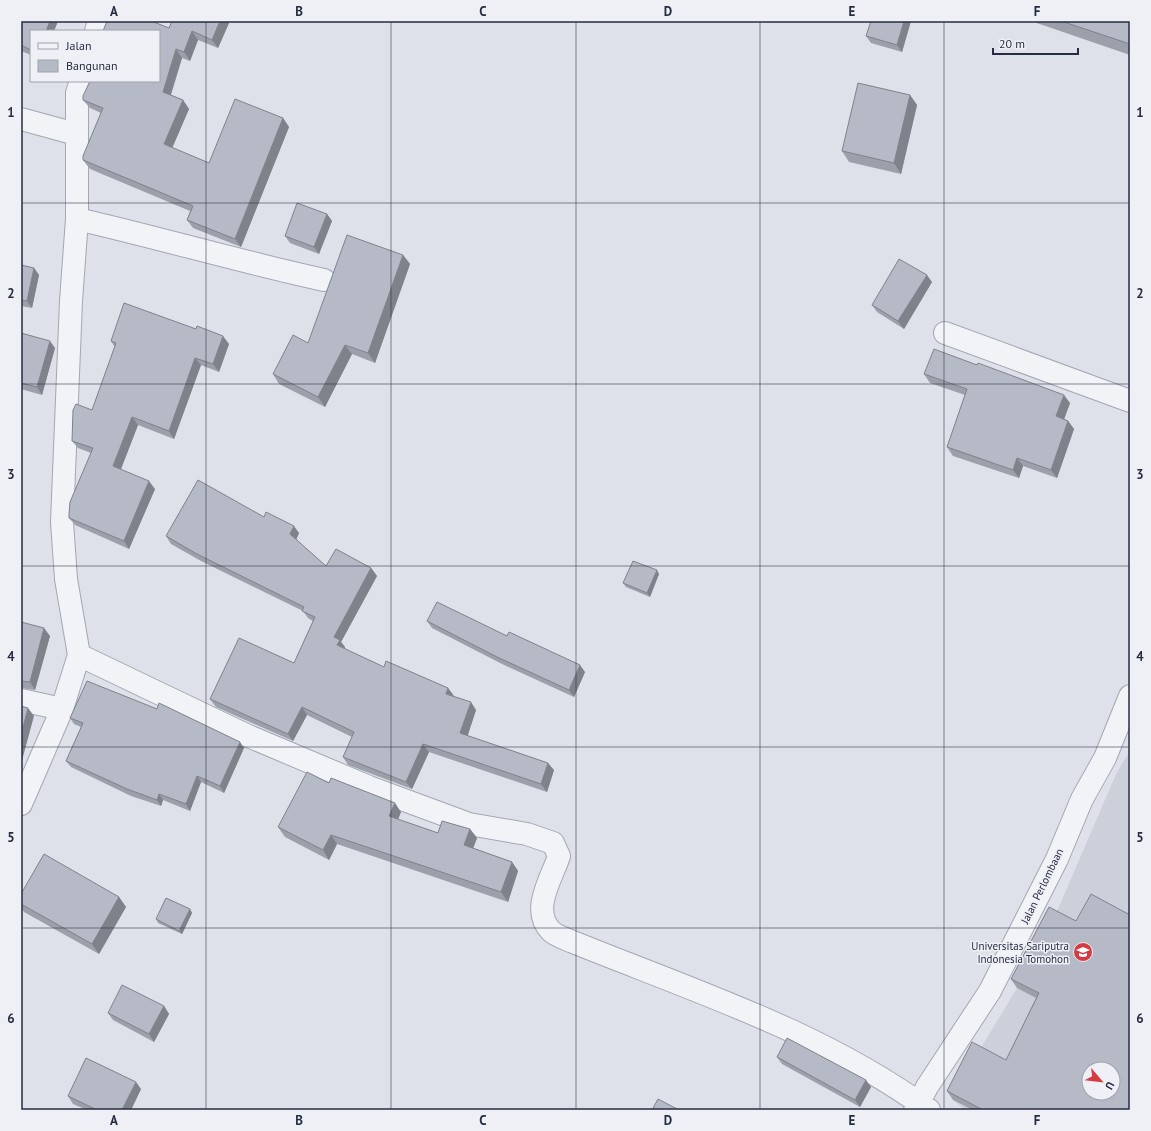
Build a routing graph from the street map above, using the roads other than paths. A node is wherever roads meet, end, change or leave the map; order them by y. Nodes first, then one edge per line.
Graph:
1 (80, 82) edge
2 (21, 119) edge
3 (76, 134) junction
4 (77, 218) junction
5 (324, 280) dead end
6 (945, 333) dead end
7 (1130, 401) edge
8 (79, 655) junction
9 (1130, 696) edge
10 (21, 700) edge
11 (62, 709) junction
12 (21, 804) edge
13 (921, 1107) edge

1 - 3 street
2 - 3 street
3 - 4 street
4 - 5 street
4 - 8 street
6 - 7 street
8 - 11 street
8 - 13 street
9 - 13 street, Jalan Perlombaan
10 - 11 street
11 - 12 street

